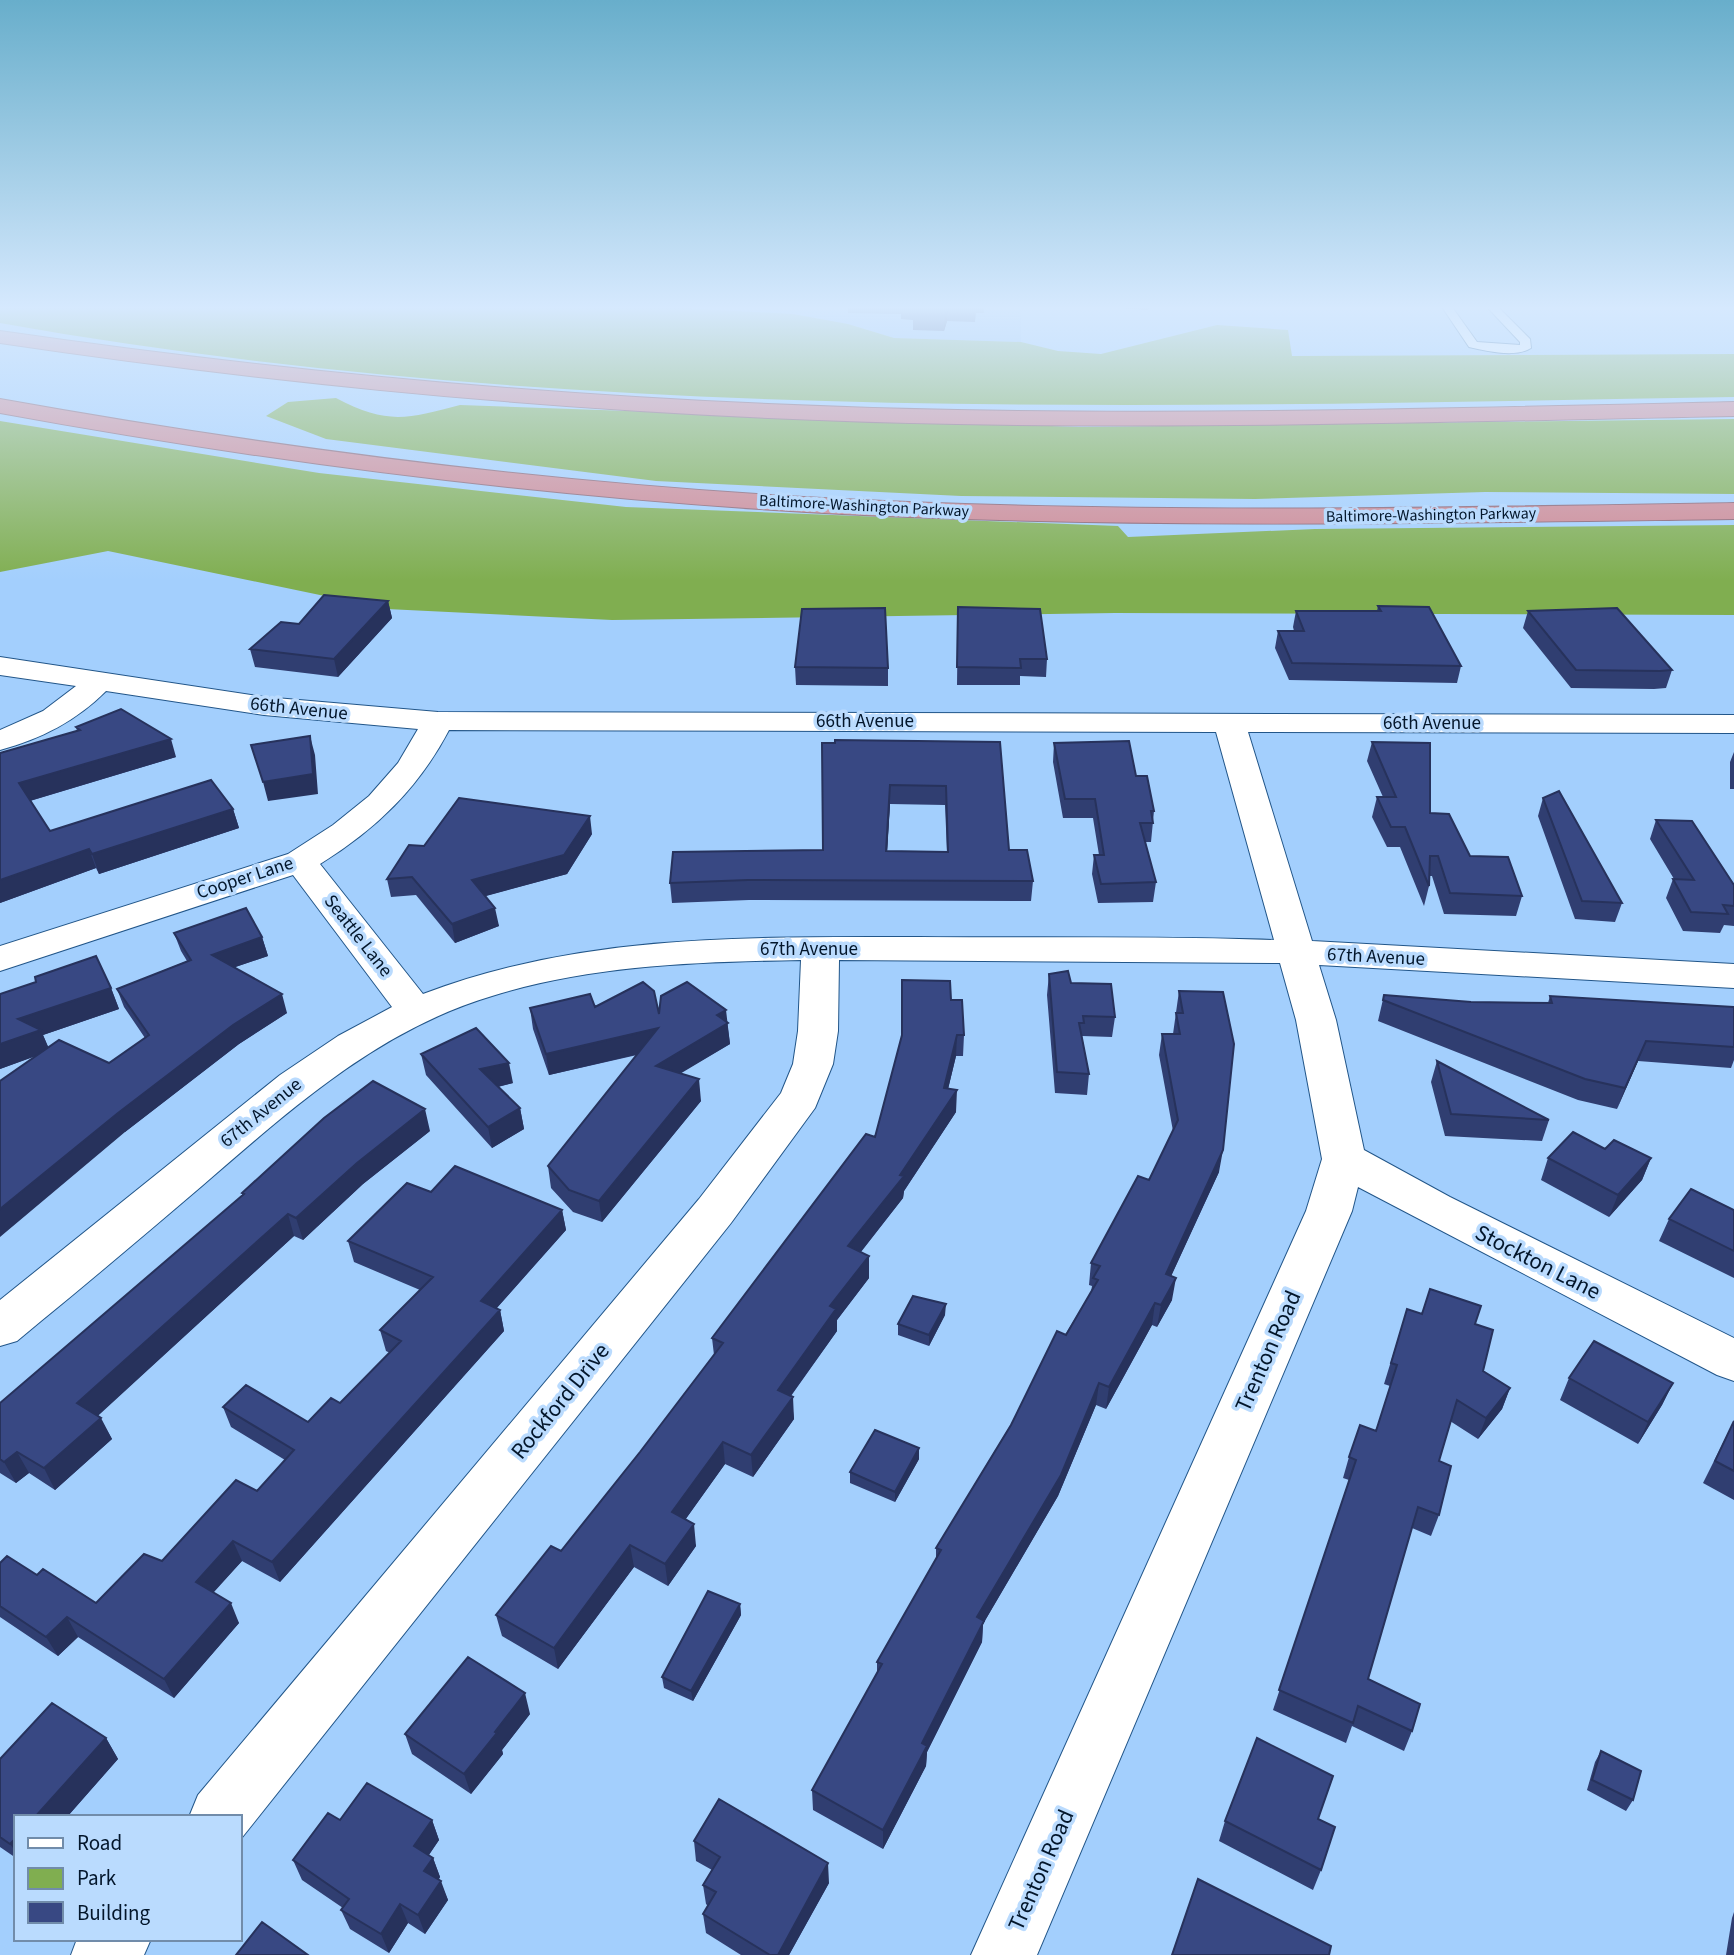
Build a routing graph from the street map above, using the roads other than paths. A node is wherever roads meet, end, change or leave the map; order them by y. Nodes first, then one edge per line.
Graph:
1 (552, 398) edge
2 (0, 406) edge
3 (1734, 409) edge
4 (1734, 510) edge
5 (0, 666) edge
6 (99, 681) junction
7 (438, 721) junction
8 (1229, 722) junction
9 (1734, 723) edge
10 (0, 740) edge
11 (300, 861) junction
12 (820, 950) junction
13 (1297, 952) junction
14 (0, 959) edge
15 (1734, 976) edge
16 (416, 1011) junction
17 (1344, 1159) junction
18 (0, 1327) edge
19 (1734, 1361) edge
20 (222, 1815) edge
21 (116, 1941) edge
22 (104, 1955) edge
23 (1004, 1955) edge

1 - 3 highway
2 - 4 highway, Baltimore-Washington Parkway
5 - 6 street, 66th Avenue
6 - 7 street, 66th Avenue
6 - 10 street
7 - 8 street, 66th Avenue
7 - 11 street, Cooper Lane
8 - 9 street, 66th Avenue
8 - 13 street, Trenton Road
11 - 14 street, Cooper Lane
11 - 16 street, Seattle Lane
12 - 13 street, 67th Avenue
12 - 16 street, 67th Avenue
12 - 20 street, Rockford Drive
13 - 15 street, 67th Avenue
13 - 17 street, Trenton Road
16 - 18 street, 67th Avenue
17 - 19 street, Stockton Lane
17 - 23 street, Trenton Road
21 - 22 street

